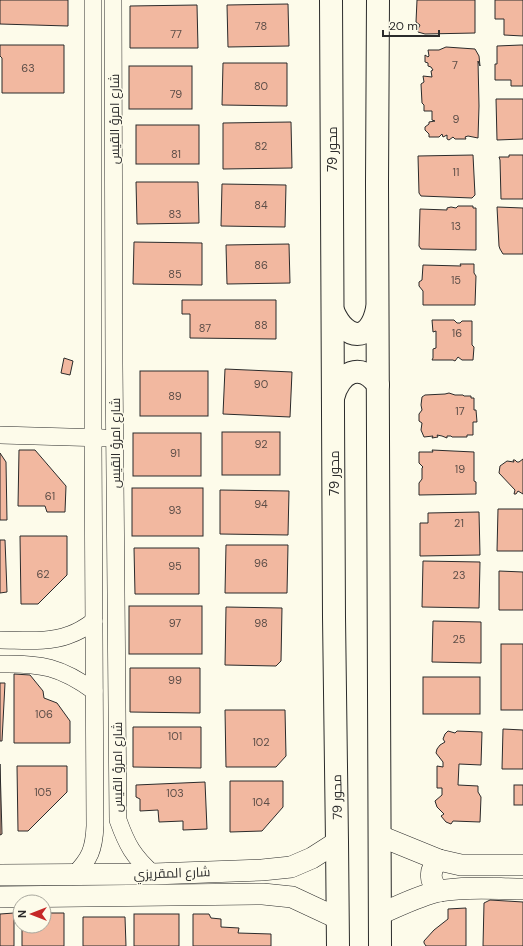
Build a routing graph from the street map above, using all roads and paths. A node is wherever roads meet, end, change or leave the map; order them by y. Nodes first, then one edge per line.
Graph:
1 (94, 0) edge
2 (113, 0) edge
3 (331, 0) edge
4 (378, 0) edge
5 (378, 302) junction
6 (333, 311) junction
7 (378, 385) junction
8 (333, 399) junction
9 (0, 435) edge
10 (93, 438) junction
11 (115, 438) junction
12 (94, 621) junction
13 (0, 640) edge
14 (0, 664) edge
15 (94, 691) junction
16 (380, 836) junction
17 (337, 842) junction
18 (439, 860) junction
19 (523, 864) edge
20 (262, 870) junction
21 (153, 874) junction
22 (0, 875) edge
23 (74, 875) junction
24 (523, 889) edge
25 (440, 891) junction
26 (263, 894) junction
27 (0, 897) edge
28 (380, 914) junction
29 (337, 918) junction
30 (338, 946) edge
31 (380, 946) edge

1 - 10 street, شارع امرؤ القيس
2 - 11 street, شارع امرؤ القيس
3 - 6 main road, محور 79
4 - 5 main road
5 - 6 main road
5 - 7 main road
6 - 8 main road, محور 79
7 - 8 main road
7 - 16 main road
8 - 17 main road, محور 79
9 - 10 street
10 - 11 street
10 - 12 street, شارع امرؤ القيس
11 - 21 street, شارع امرؤ القيس
12 - 13 street
12 - 15 street, شارع امرؤ القيس
14 - 15 street
15 - 23 street, شارع امرؤ القيس
16 - 18 street
16 - 28 main road
17 - 20 street, شارع المقريزي
17 - 29 main road, محور 79
18 - 19 street
18 - 25 street
20 - 21 street, شارع المقريزي
20 - 26 street
21 - 23 street, شارع المقريزي
22 - 23 street, شارع المقريزي
24 - 25 street
25 - 28 street
26 - 27 street, شارع المقريزي
26 - 29 street, شارع المقريزي
28 - 31 main road
29 - 30 main road, محور 79

